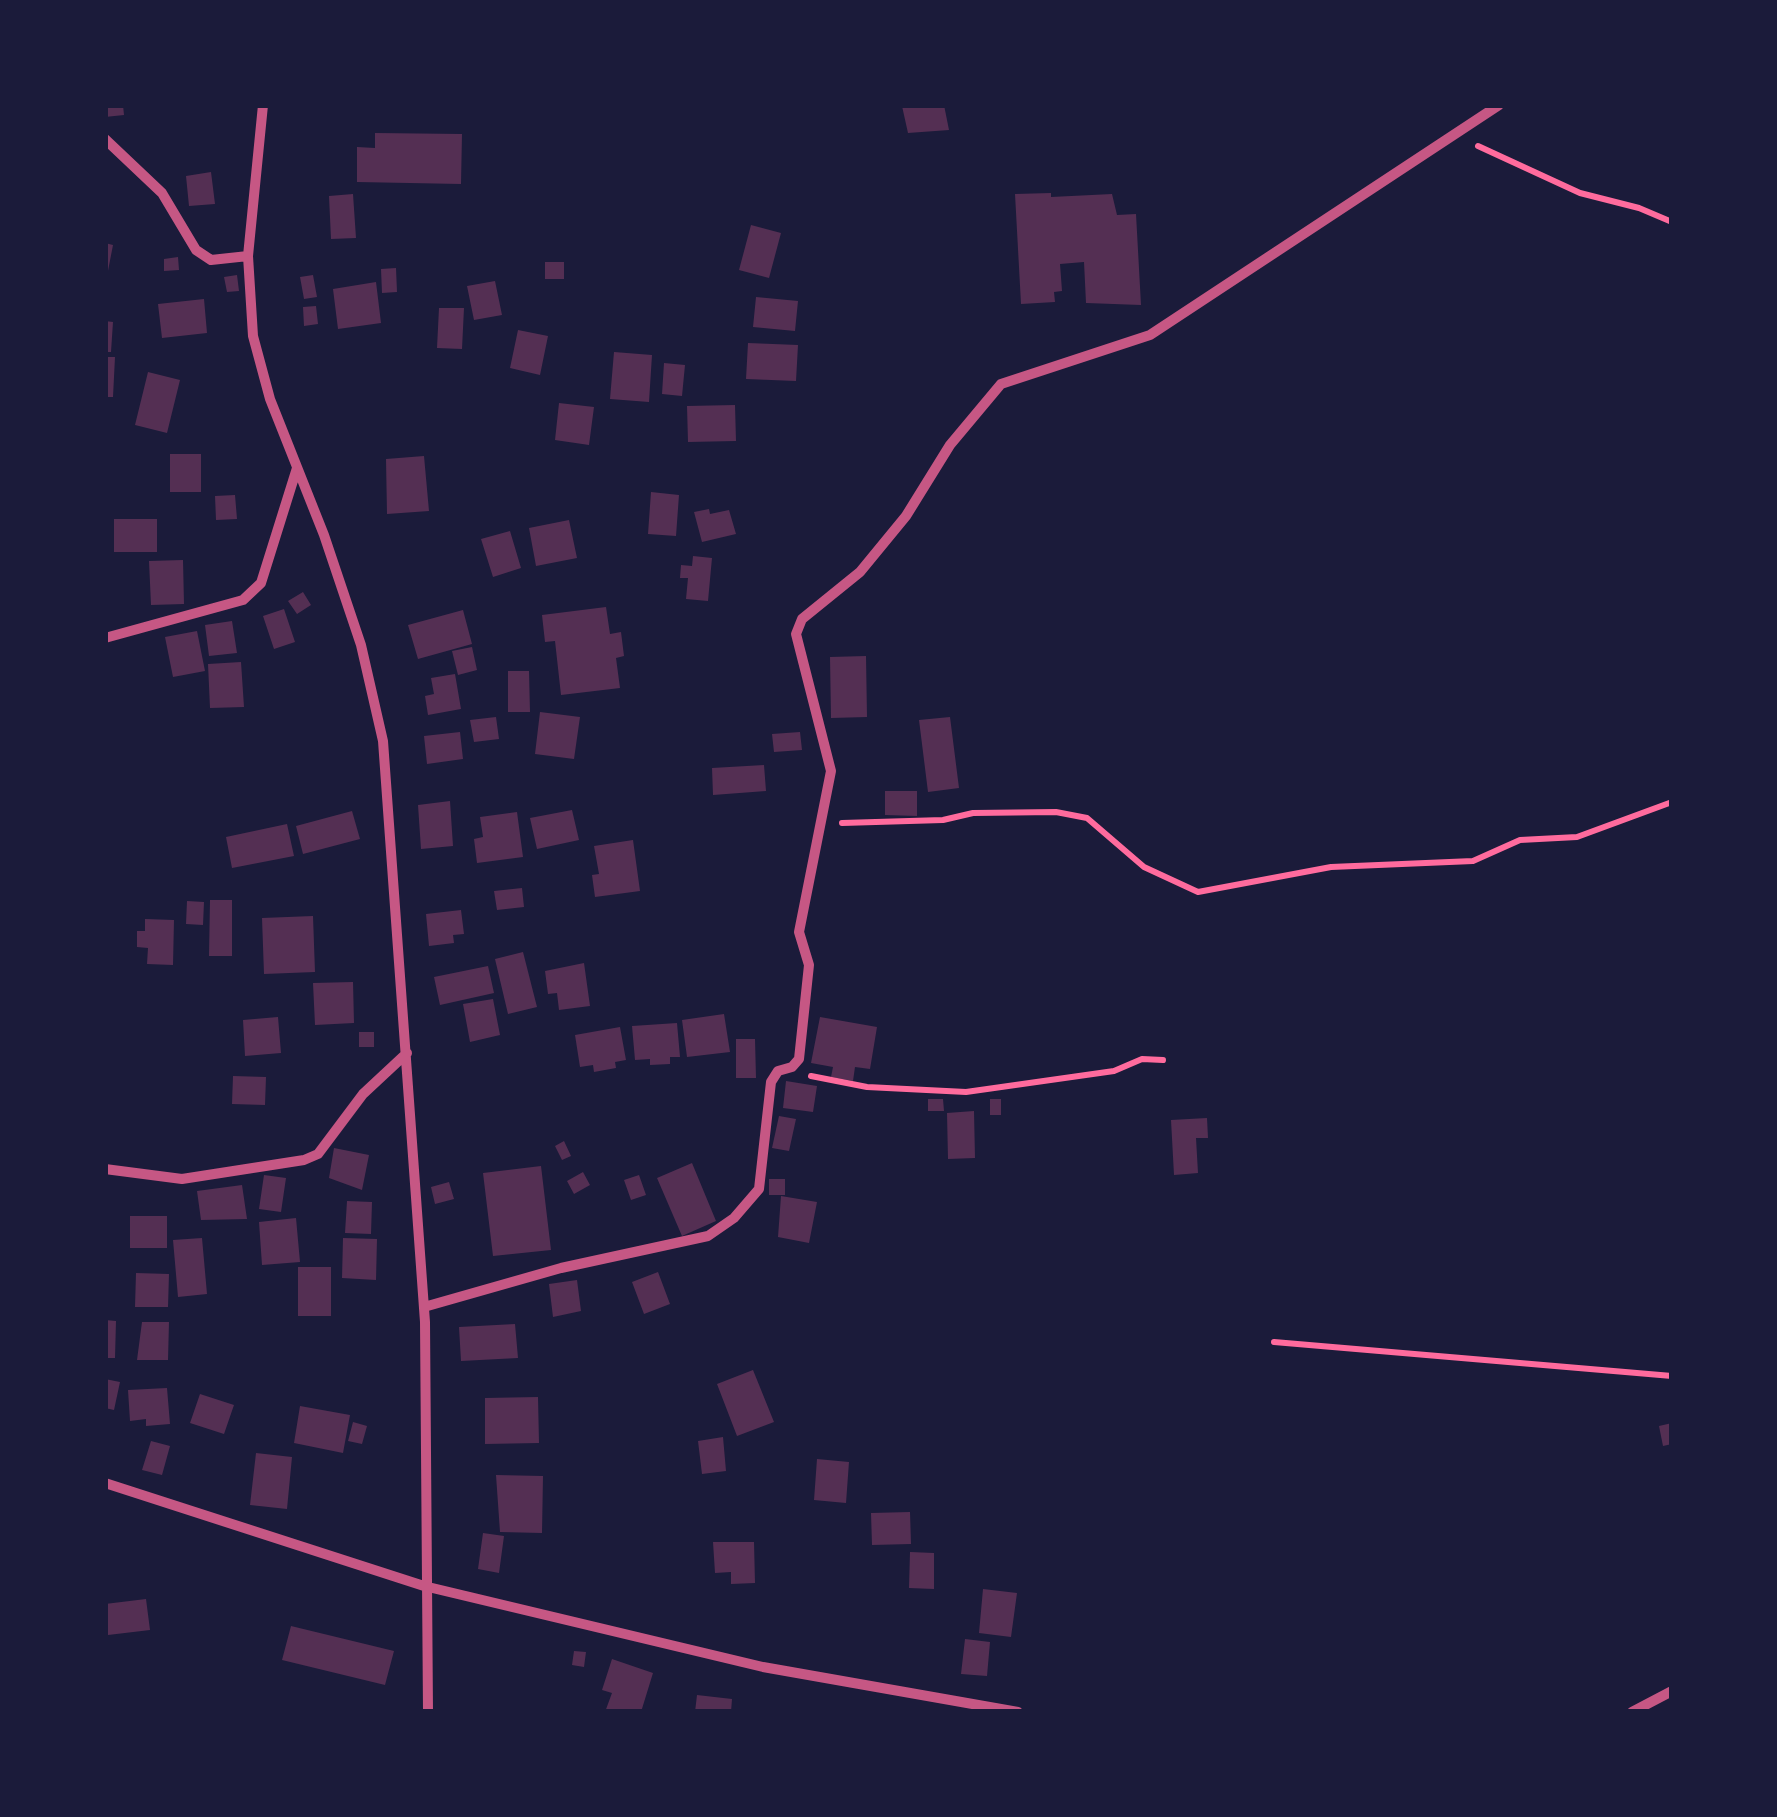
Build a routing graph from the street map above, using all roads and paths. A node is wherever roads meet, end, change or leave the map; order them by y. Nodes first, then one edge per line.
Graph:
1 (263, 105) edge
2 (1498, 105) edge
3 (1454, 135) junction
4 (105, 139) edge
5 (1672, 222) edge
6 (248, 256) junction
7 (298, 468) junction
8 (105, 638) edge
9 (1672, 802) edge
10 (821, 825) junction
11 (406, 1053) junction
12 (1163, 1060) dead end
13 (792, 1067) junction
14 (105, 1169) edge
15 (424, 1308) junction
16 (1274, 1342) dead end
17 (1672, 1376) edge
18 (105, 1483) edge
19 (424, 1586) junction
20 (1672, 1691) edge
21 (996, 1711) edge
22 (428, 1712) edge
23 (1018, 1712) edge
24 (1632, 1712) edge

1 - 6 street
2 - 3 street
3 - 5 path
3 - 10 street
4 - 6 street
6 - 7 street
7 - 8 street
7 - 11 street
9 - 10 path
10 - 13 street
11 - 14 street
11 - 15 street
12 - 13 path
13 - 15 street
15 - 19 street
16 - 17 path
18 - 19 street
19 - 21 street
19 - 22 street
20 - 24 street
21 - 23 street

